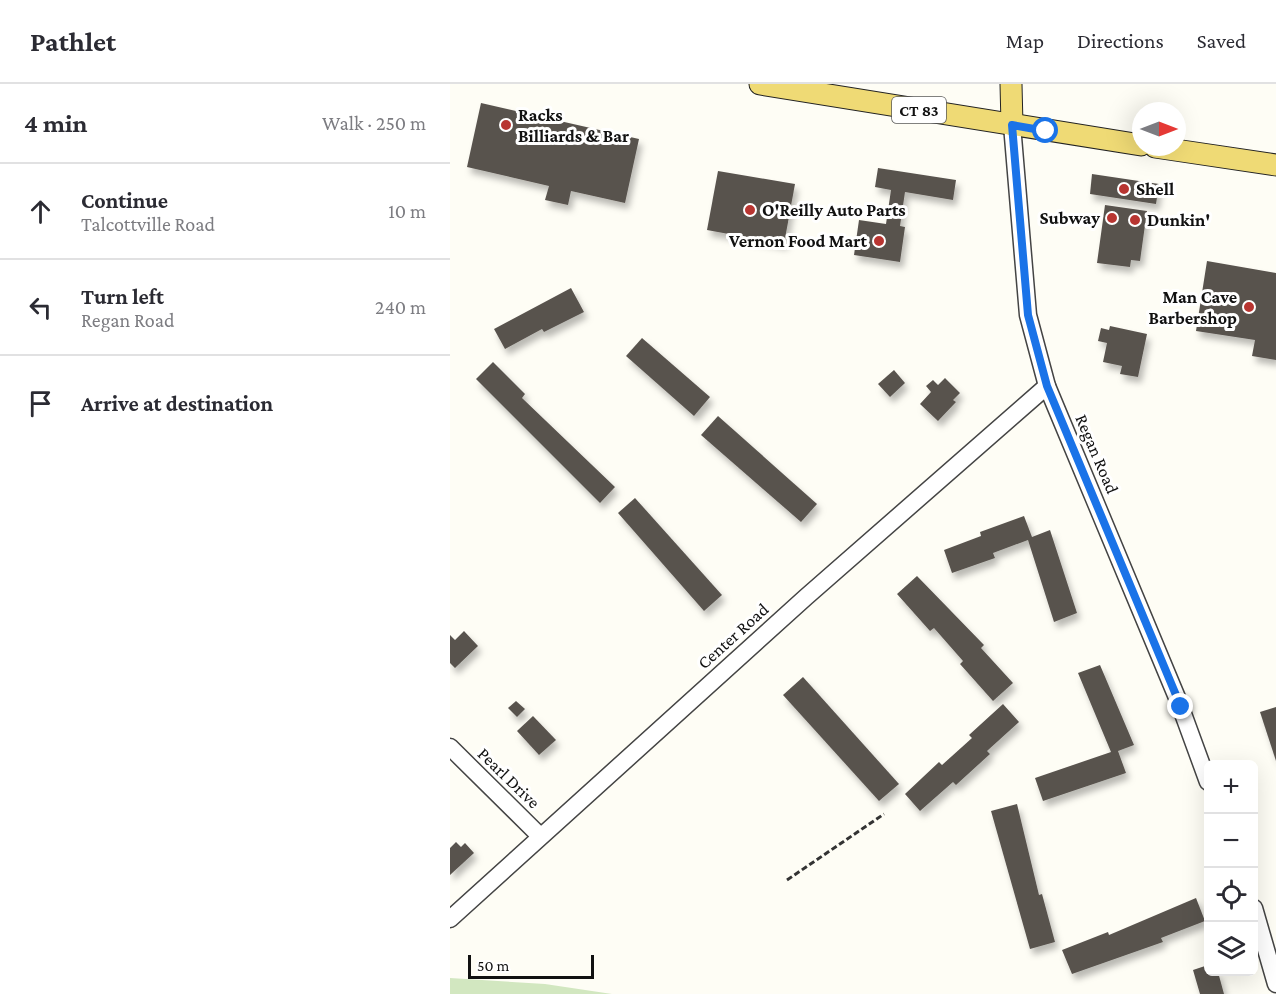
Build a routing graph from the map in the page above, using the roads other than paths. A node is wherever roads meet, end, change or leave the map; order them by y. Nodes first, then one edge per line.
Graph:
1 (760, 84) edge
2 (1011, 84) edge
3 (1012, 125) junction
4 (1132, 144) edge
5 (1186, 152) edge
6 (1276, 165) edge
7 (1047, 386) junction
8 (450, 747) edge
9 (1204, 769) edge
10 (540, 836) junction
11 (450, 919) edge
12 (1258, 922) edge
13 (1276, 984) edge

1 - 3 main road, CT 83
2 - 3 main road
3 - 4 main road, CT 83
3 - 7 street, Regan Road
5 - 6 main road
7 - 9 street, Regan Road
7 - 10 street, Center Road
8 - 10 street, Pearl Drive
10 - 11 street, Center Road
12 - 13 street

